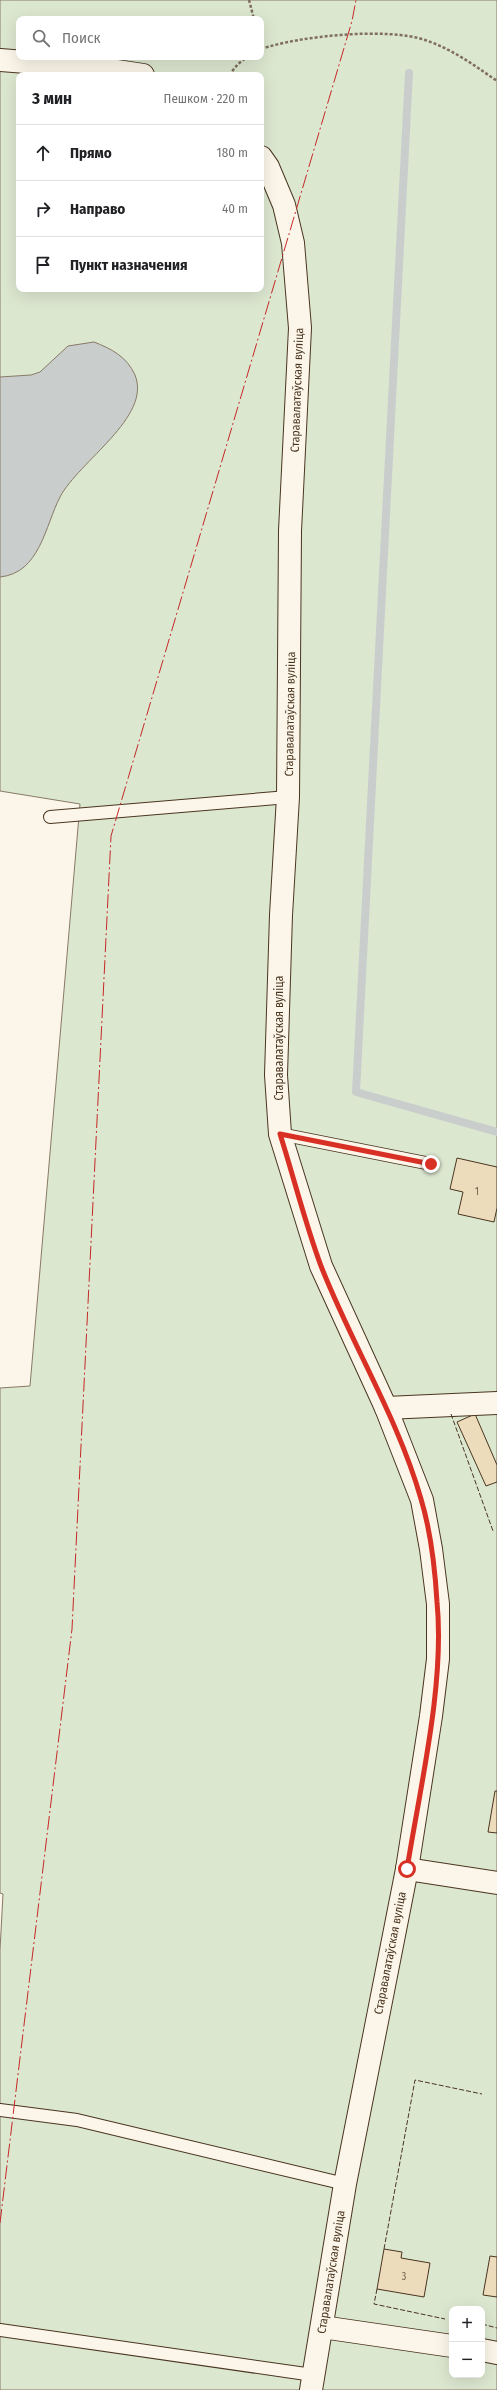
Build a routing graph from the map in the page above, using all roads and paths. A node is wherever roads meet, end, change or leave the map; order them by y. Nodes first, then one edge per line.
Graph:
1 (249, 0) edge
2 (253, 16) edge
3 (264, 46) edge
4 (0, 60) edge
5 (243, 60) edge
6 (123, 72) edge
7 (231, 72) edge
8 (497, 81) edge
9 (264, 161) edge
10 (288, 797) junction
11 (50, 817) dead end
12 (280, 1134) junction
13 (431, 1164) dead end
14 (497, 1403) edge
15 (386, 1408) junction
16 (407, 1869) junction
17 (497, 1883) edge
18 (0, 2110) edge
19 (345, 2184) junction
20 (322, 2327) junction
21 (0, 2330) edge
22 (449, 2346) edge
23 (485, 2351) edge
24 (497, 2353) edge
25 (312, 2382) edge

1 - 2 path
3 - 8 path
4 - 6 street
5 - 7 path
9 - 10 street, Старавалатаўская вуліца
10 - 11 lane
10 - 12 street, Старавалатаўская вуліца
12 - 13 lane
12 - 15 street, Старавалатаўская вуліца
14 - 15 street
15 - 16 street, Старавалатаўская вуліца
16 - 17 street
16 - 19 street, Старавалатаўская вуліца
18 - 19 lane
19 - 20 street, Старавалатаўская вуліца
20 - 22 street
20 - 25 street, Старавалатаўская вуліца
21 - 25 lane
23 - 24 street

